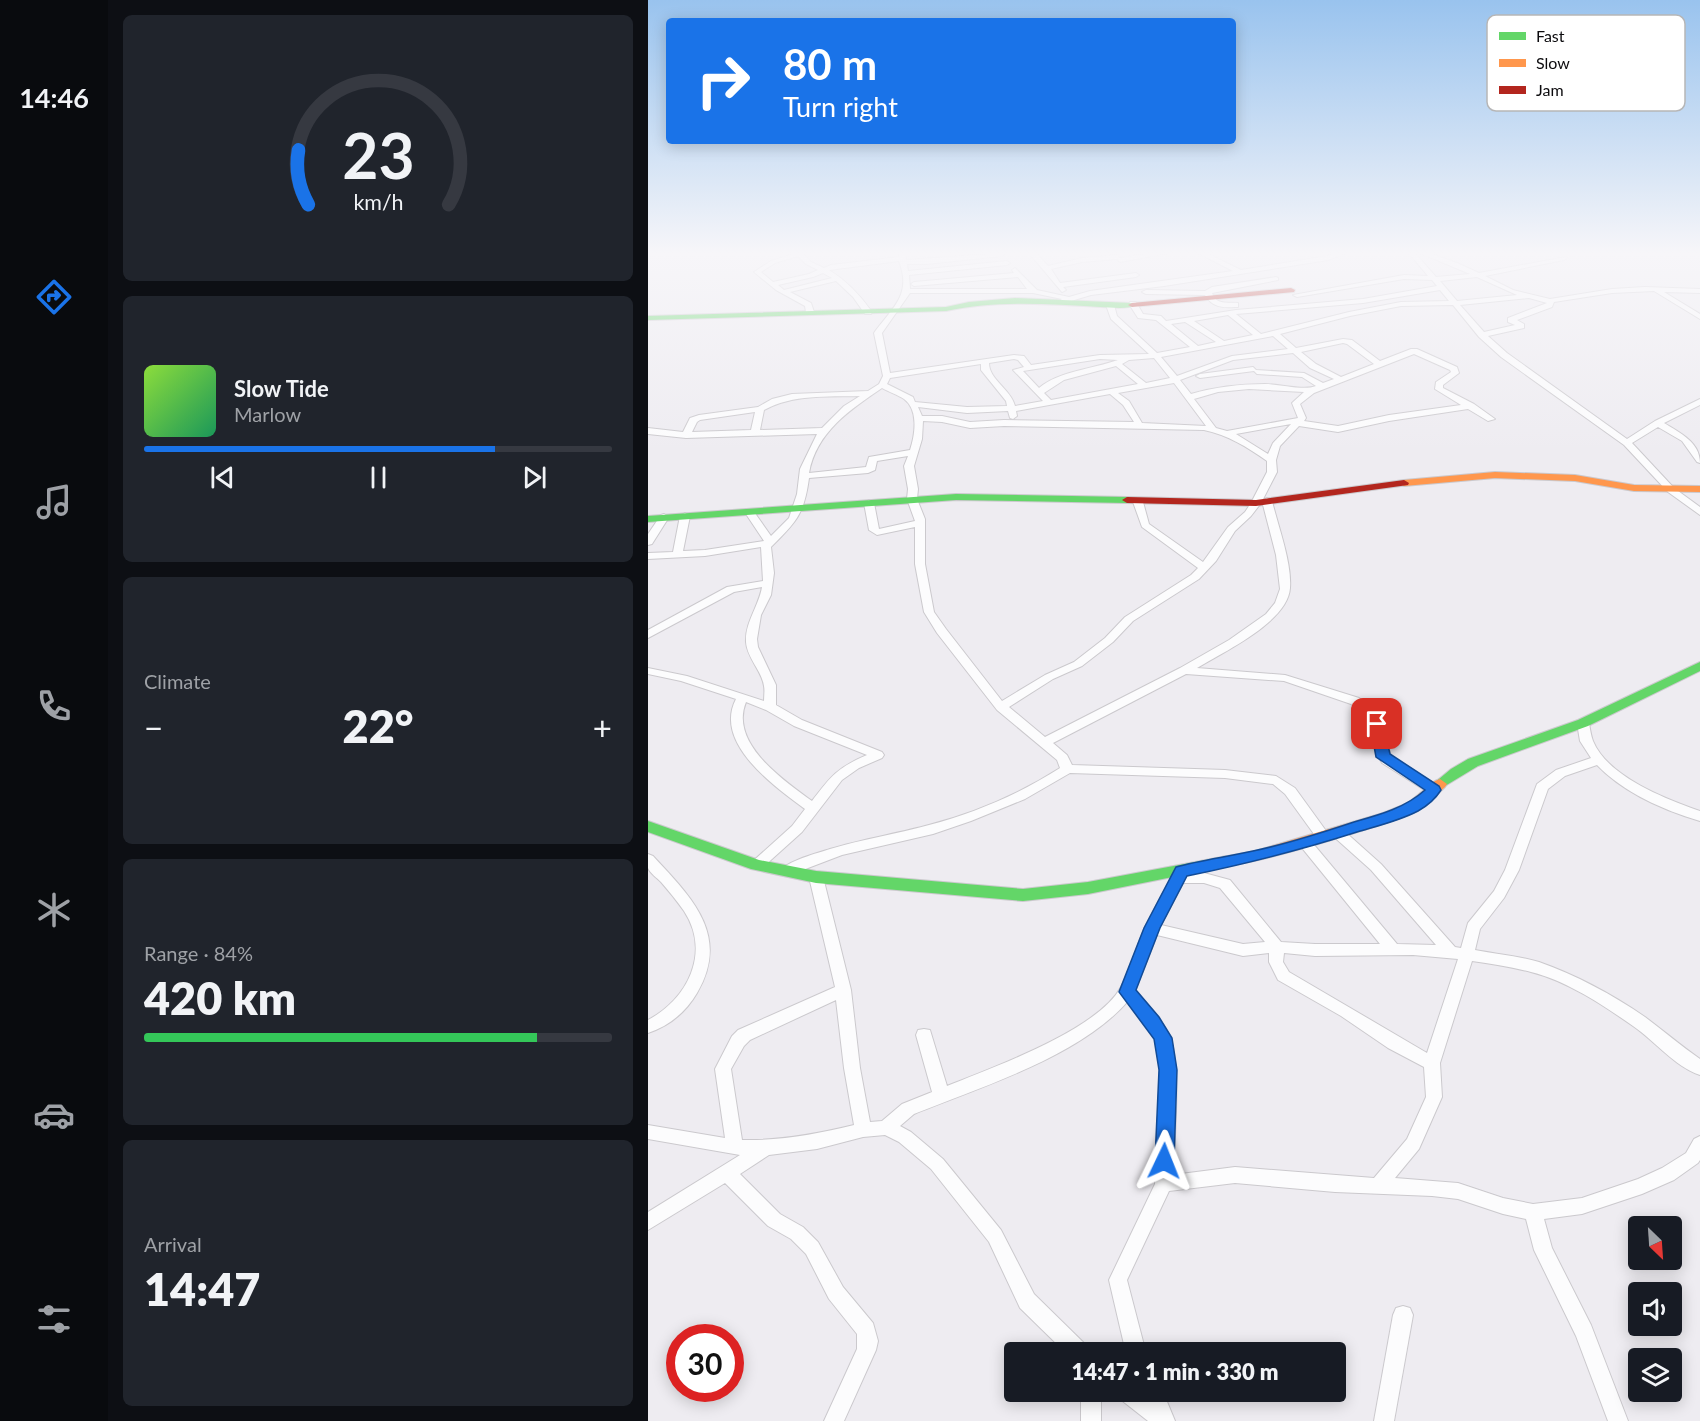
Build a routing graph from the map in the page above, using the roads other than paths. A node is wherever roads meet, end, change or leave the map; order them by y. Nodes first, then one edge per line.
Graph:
1 (889, 319) edge
2 (1116, 319) edge
3 (1160, 319) edge
4 (1184, 319) edge
5 (1186, 319) edge
6 (1239, 319) edge
7 (1329, 319) edge
8 (1469, 319) edge
9 (1513, 319) edge
10 (1164, 323) junction
11 (1275, 334) junction
12 (1482, 335) junction
13 (1260, 337) junction
14 (1220, 344) junction
15 (1196, 348) junction
16 (1297, 350) junction
17 (1154, 356) junction
18 (1247, 356) junction
19 (1129, 358) junction
20 (1232, 358) junction
21 (985, 360) junction
22 (1307, 362) junction
23 (1118, 364) junction
24 (1380, 365) junction
25 (1029, 368) junction
26 (1255, 371) junction
27 (1205, 375) junction
28 (1301, 375) junction
29 (887, 376) junction
30 (1188, 376) junction
31 (1174, 380) junction
32 (1341, 380) junction
33 (1143, 384) junction
34 (882, 386) junction
35 (1274, 387) junction
36 (1323, 387) junction
37 (1225, 388) junction
38 (1111, 391) junction
39 (1311, 391) junction
40 (1040, 392) junction
41 (870, 393) junction
42 (1188, 398) junction
43 (1700, 402) edge
44 (1049, 403) junction
45 (914, 404) junction
46 (1471, 406) junction
47 (1012, 408) junction
48 (760, 409) junction
49 (967, 410) junction
50 (919, 418) junction
51 (1491, 419) dead end
52 (1300, 422) junction
53 (1015, 423) junction
54 (1658, 423) junction
55 (968, 425) junction
56 (1140, 426) junction
57 (1212, 428) junction
58 (648, 431) edge
59 (824, 431) junction
60 (1228, 433) junction
61 (755, 434) junction
62 (686, 435) junction
63 (1627, 443) junction
64 (913, 452) junction
65 (1271, 460) junction
66 (1700, 460) edge
67 (804, 476) junction
68 (1700, 489) edge
69 (1671, 490) junction
70 (912, 499) junction
71 (1138, 502) junction
72 (1262, 502) junction
73 (869, 503) junction
74 (796, 507) junction
75 (749, 511) junction
76 (1700, 512) edge
77 (685, 516) junction
78 (664, 517) junction
79 (648, 519) edge
80 (920, 523) junction
81 (648, 542) edge
82 (768, 543) junction
83 (676, 555) junction
84 (648, 556) edge
85 (1204, 568) junction
86 (766, 583) junction
87 (648, 635) edge
88 (1700, 666) edge
89 (1184, 670) junction
90 (648, 671) edge
91 (742, 697) junction
92 (770, 707) junction
93 (1000, 707) junction
94 (1583, 723) junction
95 (1045, 742) junction
96 (1598, 760) junction
97 (1067, 769) junction
98 (1434, 790) junction
99 (814, 809) junction
100 (1700, 816) edge
101 (648, 826) edge
102 (1338, 833) junction
103 (1324, 838) junction
104 (1305, 843) junction
105 (648, 859) edge
106 (757, 865) junction
107 (787, 871) junction
108 (1179, 875) junction
109 (816, 877) junction
110 (1152, 928) junction
111 (1277, 947) junction
112 (1393, 950) junction
113 (1450, 952) junction
114 (1467, 954) junction
115 (843, 990) junction
116 (1127, 992) junction
117 (648, 1027) edge
118 (924, 1035) dead end
119 (1432, 1063) junction
120 (1700, 1068) edge
121 (942, 1096) junction
122 (886, 1128) junction
123 (863, 1130) junction
124 (648, 1132) edge
125 (1700, 1144) edge
126 (735, 1147) junction
127 (767, 1148) junction
128 (726, 1172) junction
129 (1164, 1184) junction
130 (1380, 1184) junction
131 (1533, 1212) junction
132 (648, 1222) edge
133 (1403, 1316) dead end
134 (1069, 1342) edge
135 (1133, 1342) edge
136 (1091, 1402) edge
137 (1140, 1402) edge
138 (1157, 1402) edge
139 (834, 1421) edge
140 (1091, 1421) edge
141 (1165, 1421) edge
142 (1384, 1421) edge
143 (1618, 1421) edge

1 - 29 street
2 - 17 street
3 - 10 street
4 - 10 street
5 - 14 street
6 - 13 street
7 - 11 street
8 - 12 street
9 - 12 street
10 - 15 street
11 - 13 street
11 - 16 street
12 - 63 street
13 - 14 street
14 - 15 street
14 - 20 street
15 - 17 street
16 - 18 street
16 - 22 street
16 - 24 street
17 - 19 street
17 - 31 street
18 - 20 street
18 - 26 street
19 - 23 street
19 - 25 street
20 - 30 street
21 - 25 street
21 - 29 street
21 - 47 street
22 - 28 street
22 - 32 street
23 - 33 street
23 - 40 street
24 - 32 street
24 - 46 street
25 - 40 street
26 - 27 street
26 - 28 street
26 - 35 street
27 - 30 street
27 - 37 street
28 - 36 street
29 - 34 street
30 - 31 street
31 - 33 street
31 - 42 street
32 - 36 street
33 - 38 street
34 - 41 street
34 - 45 street
35 - 37 street
35 - 39 street
36 - 39 street
37 - 42 street
38 - 44 street
38 - 56 street
39 - 52 street
40 - 44 street
41 - 48 street
41 - 59 street
42 - 57 street
43 - 54 street
44 - 47 street
45 - 49 street
45 - 50 street
46 - 51 street
46 - 52 street
47 - 49 street
47 - 53 street
48 - 61 street
48 - 62 street
49 - 55 street
50 - 55 street
50 - 64 street
52 - 60 street
52 - 65 street
53 - 55 street
53 - 56 street
54 - 63 street
54 - 66 street
56 - 57 street
57 - 60 street
58 - 62 street
59 - 61 street
59 - 67 street
60 - 65 street
61 - 62 street
63 - 69 street
64 - 67 street
64 - 70 street
65 - 72 street
67 - 74 street
68 - 69 street
69 - 72 street
69 - 76 street
70 - 71 street
70 - 73 street
70 - 80 street
71 - 72 street
71 - 85 street
72 - 85 street
72 - 89 street
73 - 74 street
73 - 80 street
74 - 75 street
74 - 82 street
75 - 77 street
75 - 82 street
77 - 78 street
77 - 83 street
78 - 79 street
78 - 81 street
80 - 93 street
82 - 83 street
82 - 86 street
83 - 84 street
85 - 93 street
86 - 87 street
86 - 92 street
88 - 94 street
89 - 95 street
89 - 98 street
90 - 91 street
91 - 92 street
91 - 99 street
92 - 99 street
93 - 95 street
94 - 96 street
94 - 98 street
95 - 97 street
96 - 100 street
96 - 114 street
97 - 103 street
97 - 107 street
98 - 102 street
99 - 106 street
101 - 106 street
102 - 103 street
102 - 113 street
103 - 104 street
104 - 108 street
104 - 112 street
105 - 117 street
106 - 107 street
107 - 109 street
108 - 109 street
108 - 110 street
108 - 111 street
109 - 115 street
110 - 111 street
110 - 116 street
111 - 112 street
111 - 119 street
112 - 113 street
113 - 114 street
114 - 119 street
114 - 120 street
115 - 123 street
115 - 126 street
116 - 121 street
116 - 129 street
118 - 121 street
119 - 130 street
121 - 122 street
122 - 123 street
122 - 134 street
123 - 127 street
124 - 126 street
125 - 131 street
126 - 127 street
127 - 128 street
128 - 132 street
128 - 139 street
129 - 130 street
129 - 135 street
130 - 131 street
131 - 143 street
133 - 142 street
136 - 140 street
137 - 141 street
138 - 141 street

